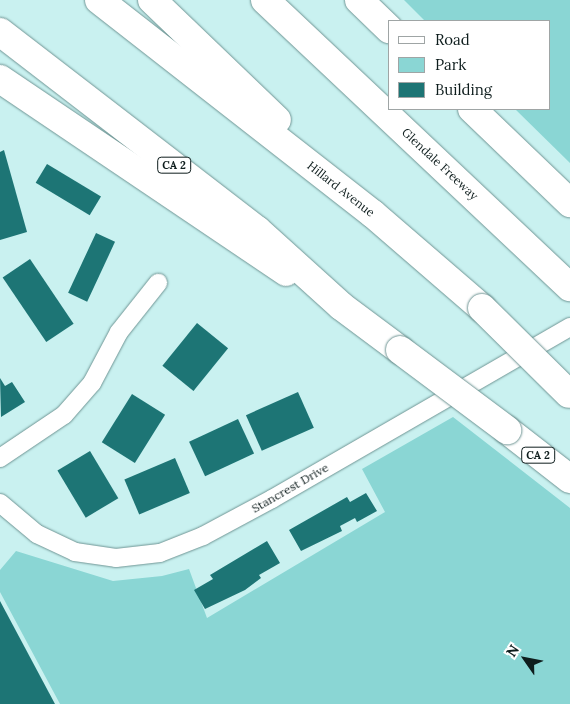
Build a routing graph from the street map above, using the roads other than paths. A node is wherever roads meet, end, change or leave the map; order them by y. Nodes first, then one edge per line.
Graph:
1 (99, 0) edge
2 (152, 0) edge
3 (265, 0) edge
4 (359, 0) edge
5 (388, 28) edge
6 (0, 32) edge
7 (0, 79) edge
8 (473, 110) edge
9 (570, 203) edge
10 (373, 214) junction
11 (562, 279) edge
12 (158, 283) dead end
13 (341, 306) junction
14 (570, 327) edge
15 (569, 394) edge
16 (0, 458) edge
17 (570, 479) edge
18 (0, 503) edge

1 - 10 highway, Hillard Avenue
2 - 10 highway
3 - 11 highway, Glendale Freeway
4 - 5 highway
6 - 13 highway, CA 2
7 - 13 highway
8 - 9 highway
10 - 15 highway, Hillard Avenue, bridge
12 - 16 street
13 - 17 highway, CA 2, bridge
14 - 18 street, Stancrest Drive

